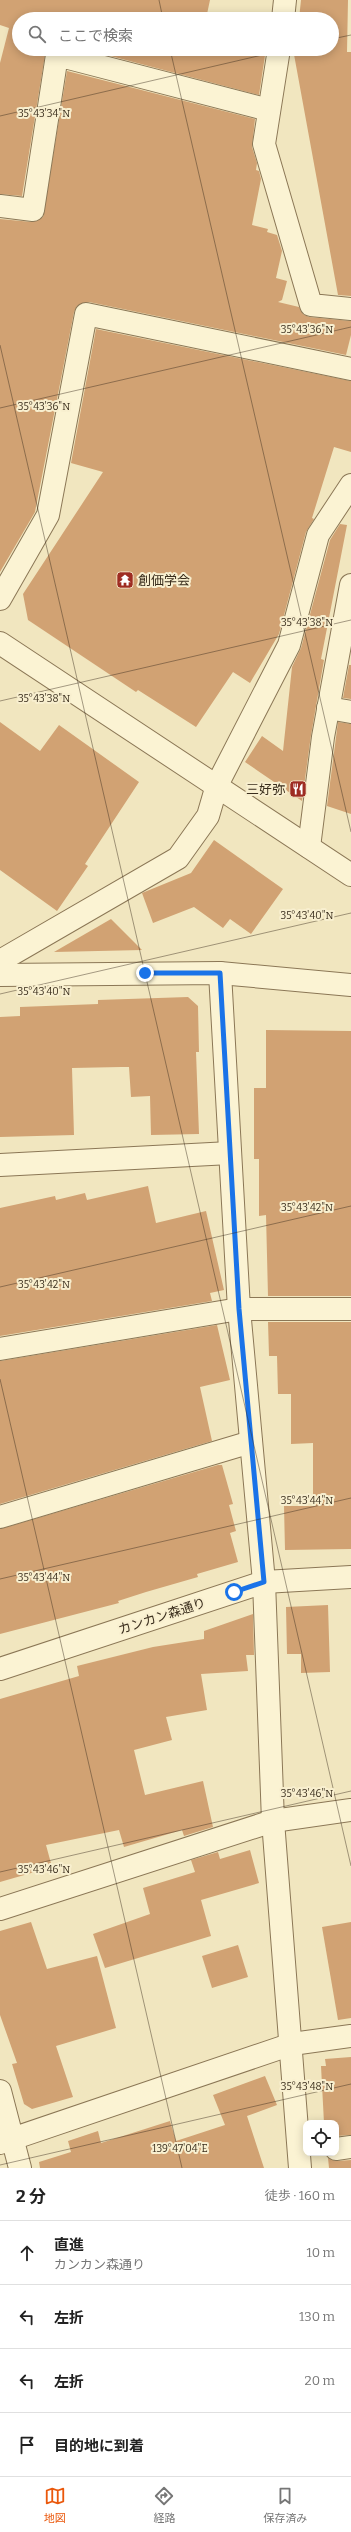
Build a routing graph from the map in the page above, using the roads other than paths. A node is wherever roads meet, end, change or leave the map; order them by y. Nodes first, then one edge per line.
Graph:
1 (285, 0) edge
2 (284, 12) edge
3 (57, 56) edge
4 (61, 56) edge
5 (279, 56) edge
6 (269, 110) junction
7 (0, 206) edge
8 (351, 309) edge
9 (351, 369) edge
10 (351, 485) edge
11 (351, 585) edge
12 (0, 599) edge
13 (0, 643) edge
14 (328, 708) junction
15 (351, 712) edge
16 (217, 785) junction
17 (309, 847) junction
18 (351, 876) edge
19 (0, 961) edge
20 (220, 973) junction
21 (0, 975) edge
22 (351, 985) edge
23 (230, 1153) junction
24 (0, 1165) edge
25 (239, 1309) junction
26 (351, 1309) edge
27 (0, 1349) edge
28 (251, 1442) junction
29 (0, 1517) edge
30 (351, 1577) edge
31 (264, 1582) junction
32 (0, 1669) edge
33 (351, 1810) edge
34 (273, 1821) junction
35 (0, 1909) edge
36 (351, 2036) edge
37 (292, 2044) junction
38 (0, 2091) edge
39 (6, 2141) edge
40 (351, 2147) edge
41 (339, 2149) edge
42 (302, 2158) edge
43 (20, 2168) edge

1 - 2 street
3 - 7 street
4 - 6 street
5 - 6 street
6 - 8 street
9 - 12 street
10 - 16 street
11 - 14 street
13 - 16 street
14 - 15 street
14 - 17 street
16 - 17 street
16 - 19 street
17 - 18 street
20 - 21 street
20 - 22 street
20 - 23 street
23 - 24 street
23 - 25 street
25 - 26 street
25 - 27 street
25 - 28 street
28 - 29 street
28 - 31 street
30 - 31 street, カンカン森通り
31 - 32 street, カンカン森通り
31 - 34 street
33 - 34 street
34 - 35 street
34 - 37 street
36 - 37 street
37 - 39 street
37 - 42 street
38 - 39 street
39 - 43 street
40 - 41 street

